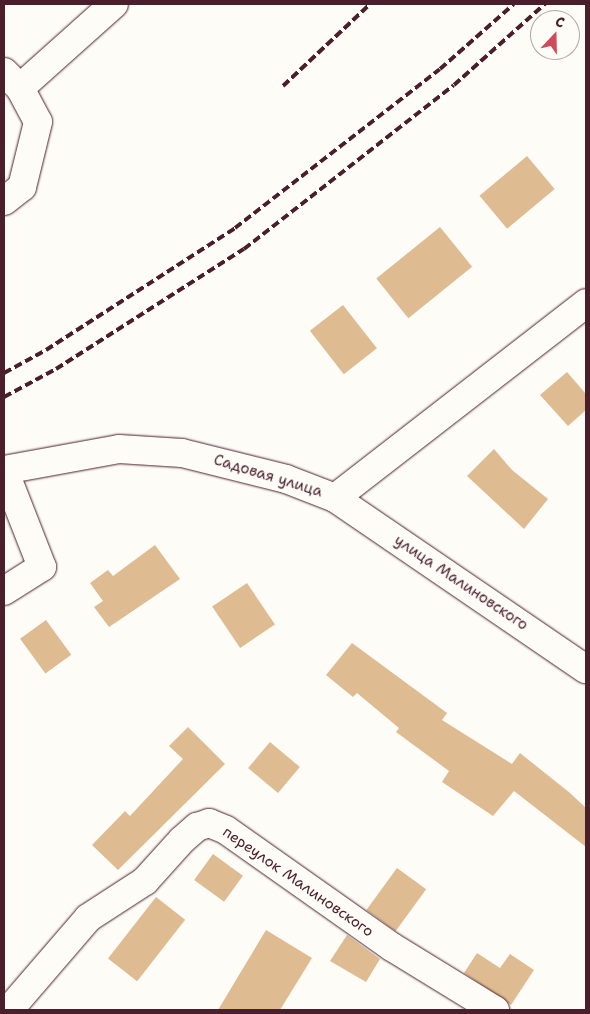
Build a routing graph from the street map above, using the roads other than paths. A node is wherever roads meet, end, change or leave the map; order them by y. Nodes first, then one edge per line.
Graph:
1 (114, 4) edge
2 (12, 80) edge
3 (4, 201) edge
4 (586, 302) edge
5 (4, 470) edge
6 (335, 498) junction
7 (4, 591) edge
8 (586, 669) edge
9 (9, 1010) edge
10 (495, 1010) edge

1 - 2 street
2 - 3 street
4 - 6 street, Садовая улица
5 - 6 street, Садовая улица
5 - 7 street
6 - 8 street, улица Малиновского
9 - 10 street, переулок Малиновского

